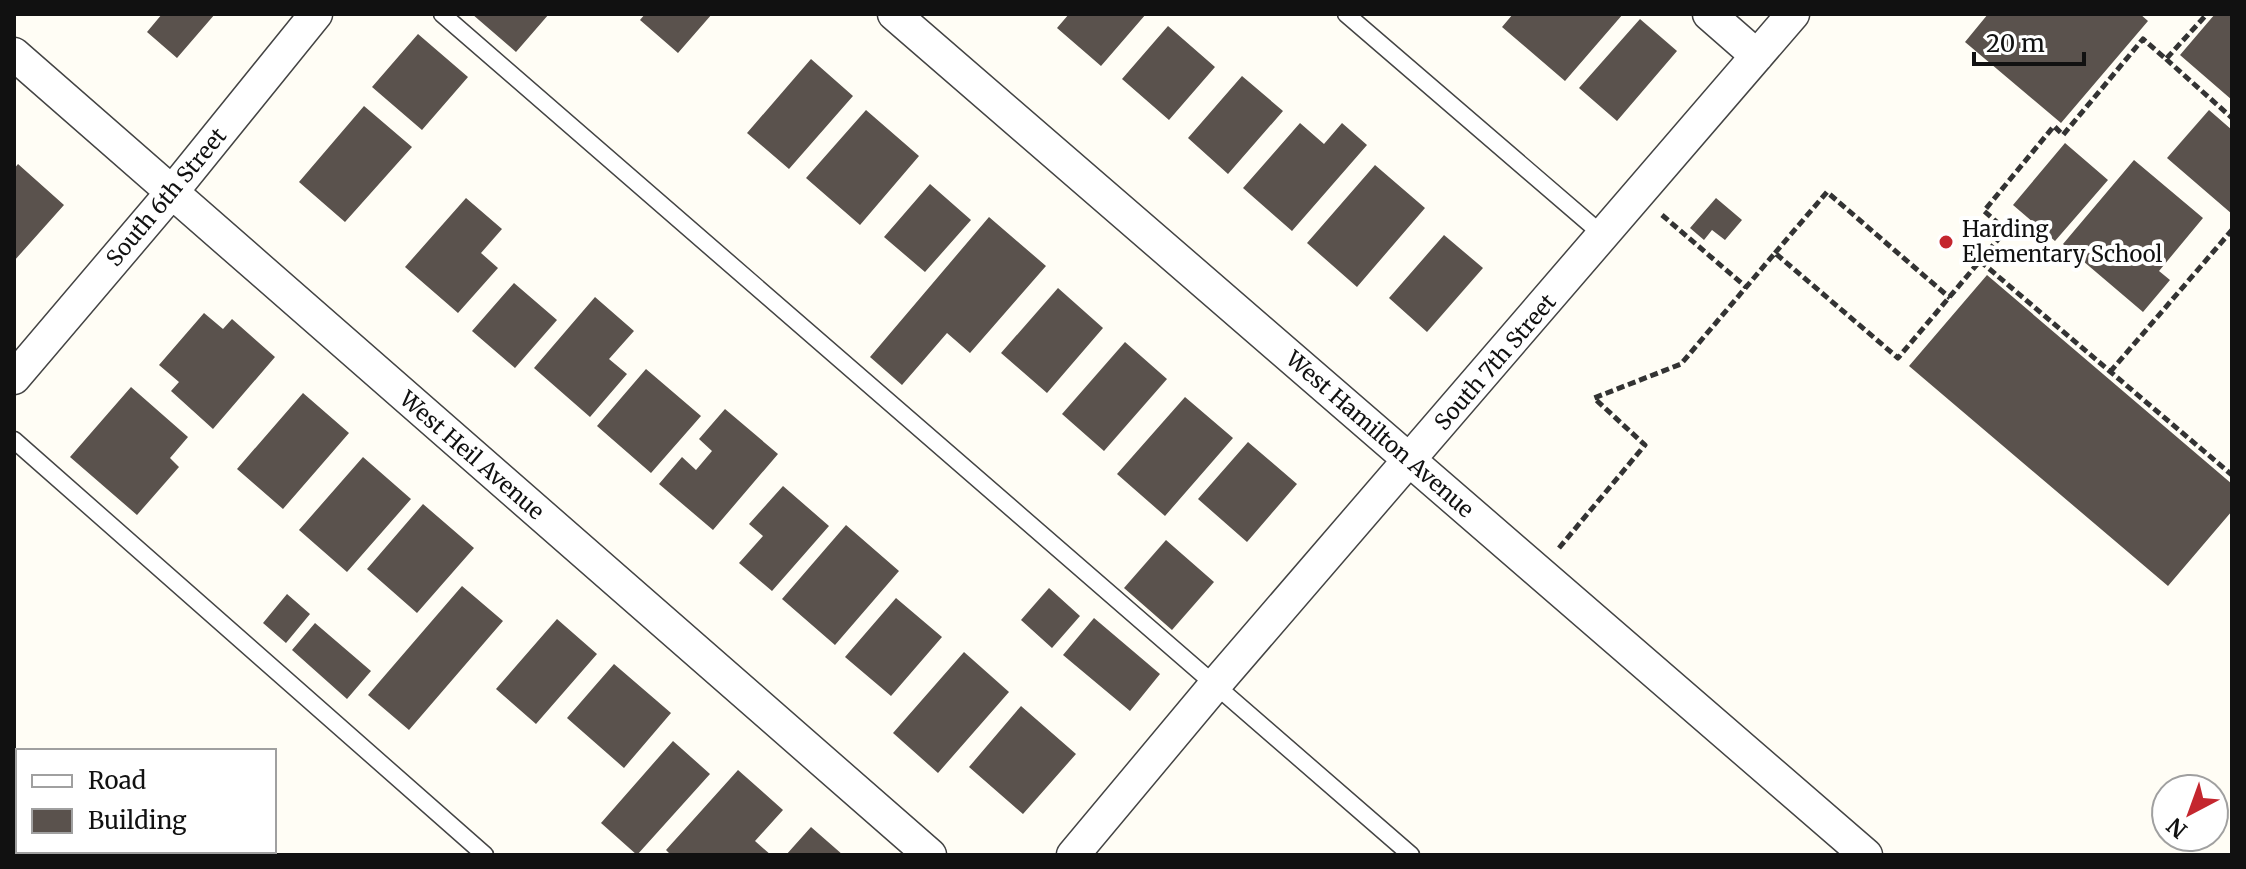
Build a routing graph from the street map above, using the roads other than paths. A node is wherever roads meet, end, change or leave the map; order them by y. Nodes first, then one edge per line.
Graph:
1 (316, 14) edge
2 (442, 14) edge
3 (894, 14) edge
4 (1346, 14) edge
5 (1709, 14) edge
6 (1793, 14) edge
7 (14, 54) edge
8 (1757, 56) junction
9 (172, 192) junction
10 (1604, 236) junction
11 (14, 378) edge
12 (14, 440) edge
13 (1410, 460) junction
14 (1215, 685) junction
15 (485, 855) edge
16 (930, 855) edge
17 (1073, 855) edge
18 (1411, 855) edge
19 (1866, 855) edge

1 - 9 street, South 6th Street
2 - 14 lane
3 - 13 street, West Hamilton Avenue
4 - 10 lane
5 - 8 street
6 - 8 street, South 7th Street
7 - 9 street, West Heil Avenue
8 - 10 street, South 7th Street
9 - 11 street, South 6th Street
9 - 16 street, West Heil Avenue
10 - 13 street, South 7th Street
12 - 15 lane
13 - 14 street, South 7th Street
13 - 19 street, West Hamilton Avenue
14 - 17 street, South 7th Street
14 - 18 lane

